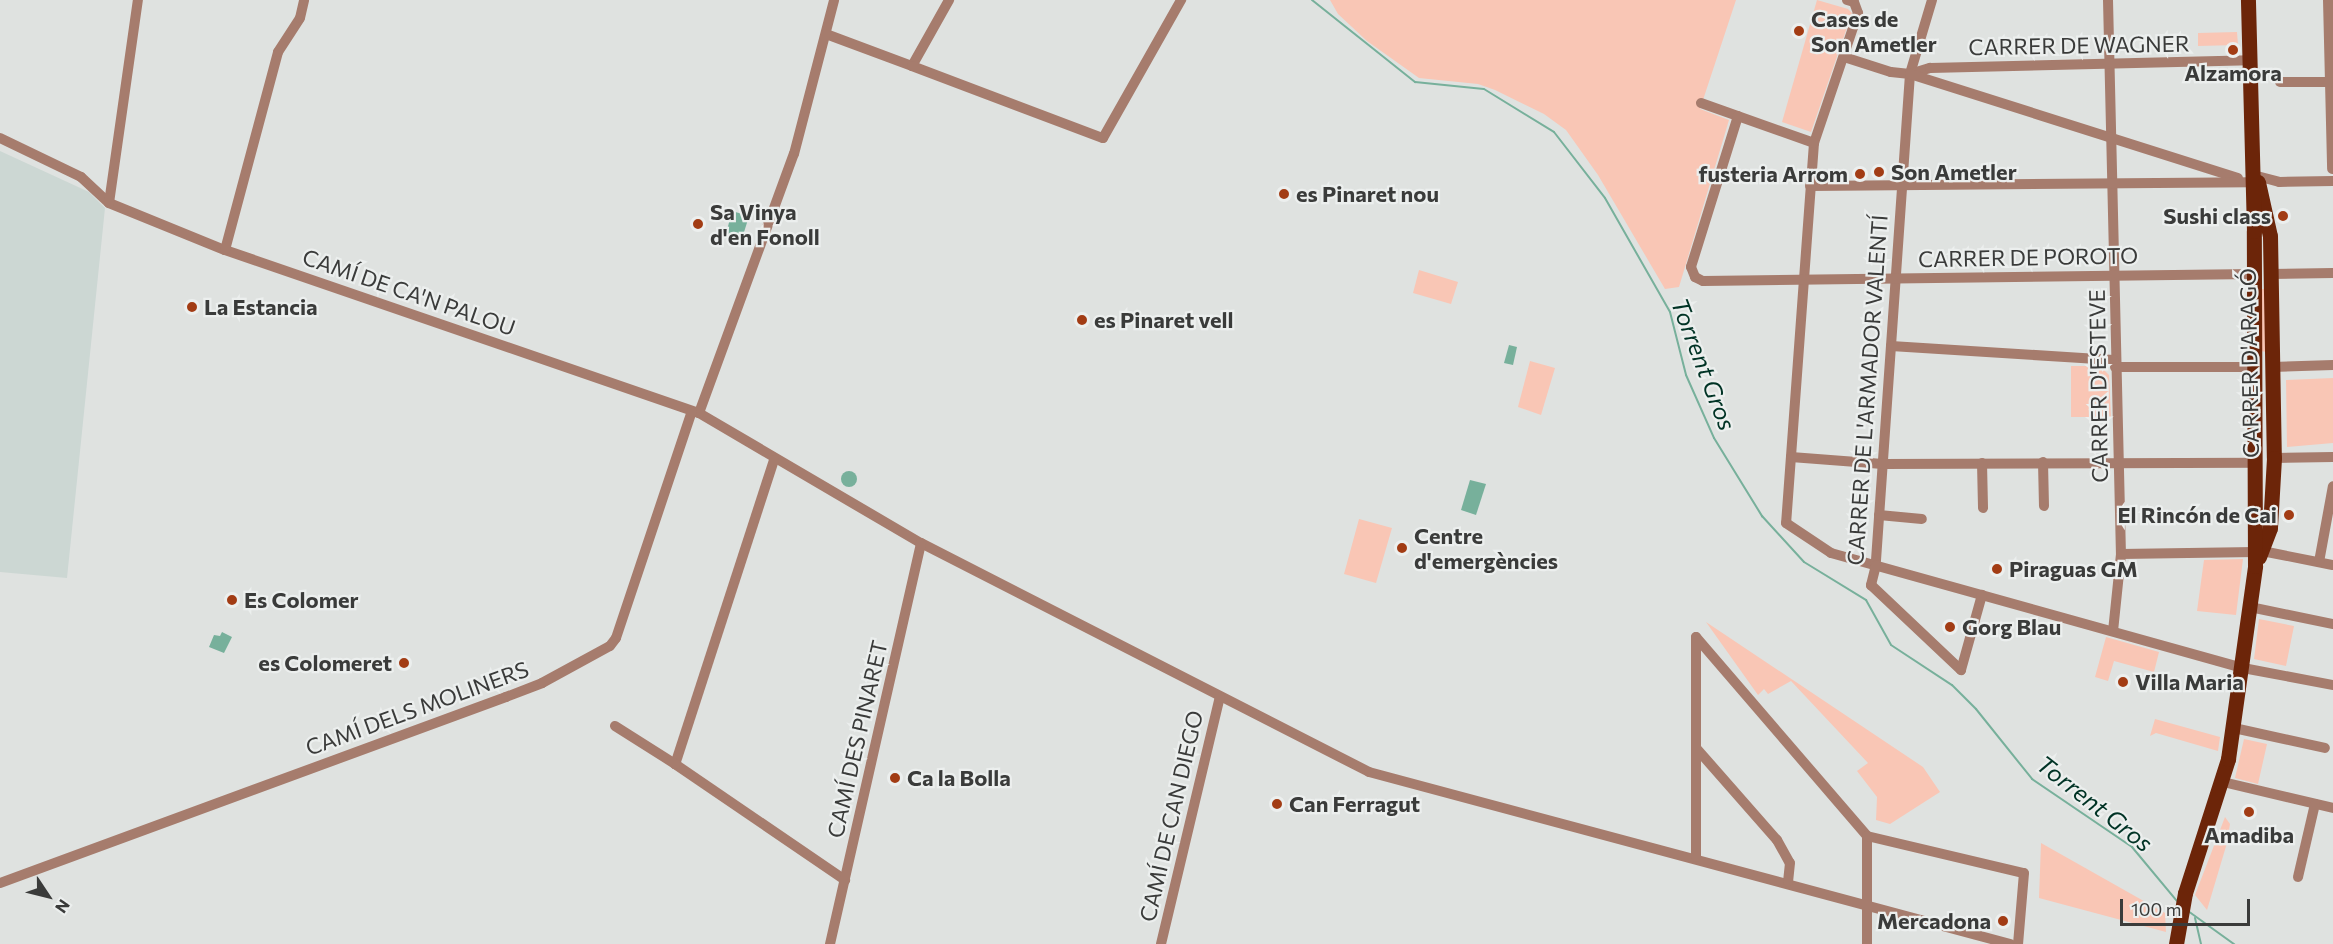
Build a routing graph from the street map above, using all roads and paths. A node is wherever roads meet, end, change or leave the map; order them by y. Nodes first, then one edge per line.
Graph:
1 (138, 0) edge
2 (304, 0) edge
3 (834, 0) edge
4 (949, 0) edge
5 (1180, 0) edge
6 (1847, 0) edge
7 (1932, 0) edge
8 (2108, 0) edge
9 (2248, 0) edge
10 (2328, 0) edge
11 (826, 34) junction
12 (1844, 57) junction
13 (2250, 60) junction
14 (912, 66) junction
15 (2109, 66) junction
16 (1910, 74) junction
17 (2280, 82) dead end
18 (2330, 82) junction
19 (1701, 103) dead end
20 (1738, 116) junction
21 (0, 138) edge
22 (2110, 140) junction
23 (1814, 142) junction
24 (2332, 169) edge
25 (2333, 181) edge
26 (2112, 182) junction
27 (2256, 184) junction
28 (1902, 185) junction
29 (1810, 186) junction
30 (2333, 190) edge
31 (109, 203) junction
32 (225, 250) junction
33 (2333, 273) edge
34 (2254, 274) junction
35 (2270, 274) junction
36 (2115, 275) junction
37 (1893, 279) junction
38 (1803, 280) junction
39 (1891, 346) junction
40 (2115, 364) junction
41 (2333, 365) edge
42 (2255, 367) junction
43 (2272, 367) junction
44 (695, 412) junction
45 (2274, 454) junction
46 (1791, 457) junction
47 (2333, 457) edge
48 (774, 460) junction
49 (2118, 461) junction
50 (2043, 462) junction
51 (1982, 463) junction
52 (2257, 463) junction
53 (1883, 464) junction
54 (2333, 486) edge
55 (2044, 506) dead end
56 (1983, 508) dead end
57 (1879, 515) junction
58 (1922, 519) dead end
59 (921, 543) junction
60 (2121, 554) junction
61 (2257, 556) junction
62 (2319, 562) junction
63 (1876, 565) junction
64 (2333, 565) edge
65 (1982, 595) junction
66 (2250, 607) junction
67 (2333, 624) edge
68 (2113, 631) junction
69 (2243, 668) junction
70 (2333, 686) edge
71 (1220, 697) junction
72 (615, 726) dead end
73 (2234, 728) junction
74 (2325, 748) dead end
75 (1697, 749) junction
76 (675, 764) junction
77 (2223, 782) junction
78 (2315, 804) junction
79 (2333, 808) edge
80 (1867, 836) junction
81 (1696, 857) junction
82 (2298, 877) dead end
83 (845, 880) junction
84 (1788, 882) junction
85 (0, 883) edge
86 (1866, 904) junction
87 (2177, 937) edge
88 (830, 944) edge
89 (1161, 944) edge
90 (1867, 944) edge
91 (2010, 944) edge
92 (2018, 944) edge

1 - 31 street
2 - 32 street
3 - 11 street
4 - 14 street
5 - 14 street
6 - 12 street
7 - 16 street, CARRER DE L'ARMADOR VALENTÍ
8 - 15 street, CARRER D'ESTEVE
9 - 13 main road, CARRER D'ARAGÓ
10 - 18 street
11 - 14 street
11 - 44 street
12 - 16 street
12 - 23 street
13 - 15 street, CARRER DE WAGNER
13 - 27 main road, CARRER D'ARAGÓ
15 - 16 street, CARRER DE WAGNER
15 - 22 street, CARRER D'ESTEVE
16 - 22 street
16 - 28 street, CARRER DE L'ARMADOR VALENTÍ
17 - 18 street
18 - 24 street
19 - 20 street
20 - 23 street
20 - 38 street, CARRER DE POROTO
21 - 31 street, CAMÍ DE CA'N PALOU
22 - 26 street, CARRER D'ESTEVE
22 - 27 street
23 - 29 street
25 - 27 street
25 - 30 street
26 - 27 street
26 - 28 street
26 - 36 street, CARRER D'ESTEVE
27 - 34 main road, CARRER D'ARAGÓ
27 - 35 main road, CARRER D'ARAGÓ
28 - 29 street
28 - 37 street, CARRER DE L'ARMADOR VALENTÍ
29 - 38 street
31 - 32 street, CAMÍ DE CA'N PALOU
32 - 44 street, CAMÍ DE CA'N PALOU
33 - 35 street
34 - 35 main road
34 - 36 street, CARRER DE POROTO
34 - 42 main road, CARRER D'ARAGÓ
35 - 43 main road, CARRER D'ARAGÓ
36 - 37 street, CARRER DE POROTO
36 - 40 street, CARRER D'ESTEVE
37 - 38 street, CARRER DE POROTO
37 - 39 street, CARRER DE L'ARMADOR VALENTÍ
38 - 46 street
39 - 40 street
39 - 53 street, CARRER DE L'ARMADOR VALENTÍ
40 - 42 street
40 - 49 street, CARRER D'ESTEVE
41 - 43 street
42 - 52 main road, CARRER D'ARAGÓ
43 - 45 main road, CARRER D'ARAGÓ
44 - 48 street, CAMÍ DE CA'N PALOU
44 - 85 street, CAMÍ DELS MOLINERS
45 - 47 street
45 - 52 main road
45 - 61 main road, CARRER D'ARAGÓ
46 - 53 street
46 - 63 street
48 - 59 street, CAMÍ DE CA'N PALOU
48 - 76 street
49 - 50 street
49 - 52 street
49 - 60 street, CARRER D'ESTEVE
50 - 51 street
50 - 55 street
51 - 53 street
51 - 56 street
52 - 61 main road, CARRER D'ARAGÓ
53 - 57 street, CARRER DE L'ARMADOR VALENTÍ
54 - 62 street
57 - 58 street
57 - 63 street, CARRER DE L'ARMADOR VALENTÍ
59 - 71 street, CAMÍ DE CA'N PALOU
59 - 83 street, CAMÍ DES PINARET
60 - 61 street
60 - 68 street, CARRER D'ESTEVE
61 - 62 street
61 - 66 main road, CARRER D'ARAGÓ
62 - 64 street
63 - 65 street
63 - 65 street, CARRER DE L'ARMADOR VALENTÍ
65 - 68 street
66 - 67 street
66 - 69 main road, CARRER D'ARAGÓ
68 - 69 street
69 - 70 street
69 - 73 main road, CARRER D'ARAGÓ
71 - 81 street, CAMÍ DE CA'N PALOU
71 - 89 street, CAMÍ DE CAN DIEGO
72 - 76 street
73 - 74 street
73 - 77 main road, CARRER D'ARAGÓ
75 - 80 street
75 - 81 street
75 - 84 street
76 - 83 street
77 - 78 street
77 - 87 main road, CARRER D'ARAGÓ
78 - 79 street
78 - 82 street
80 - 86 street
80 - 92 street
81 - 84 street, CAMÍ DE CA'N PALOU
83 - 88 street, CAMÍ DES PINARET
84 - 86 street, CAMÍ DE CA'N PALOU
86 - 90 street
86 - 91 street, CAMÍ DE CA'N PALOU

